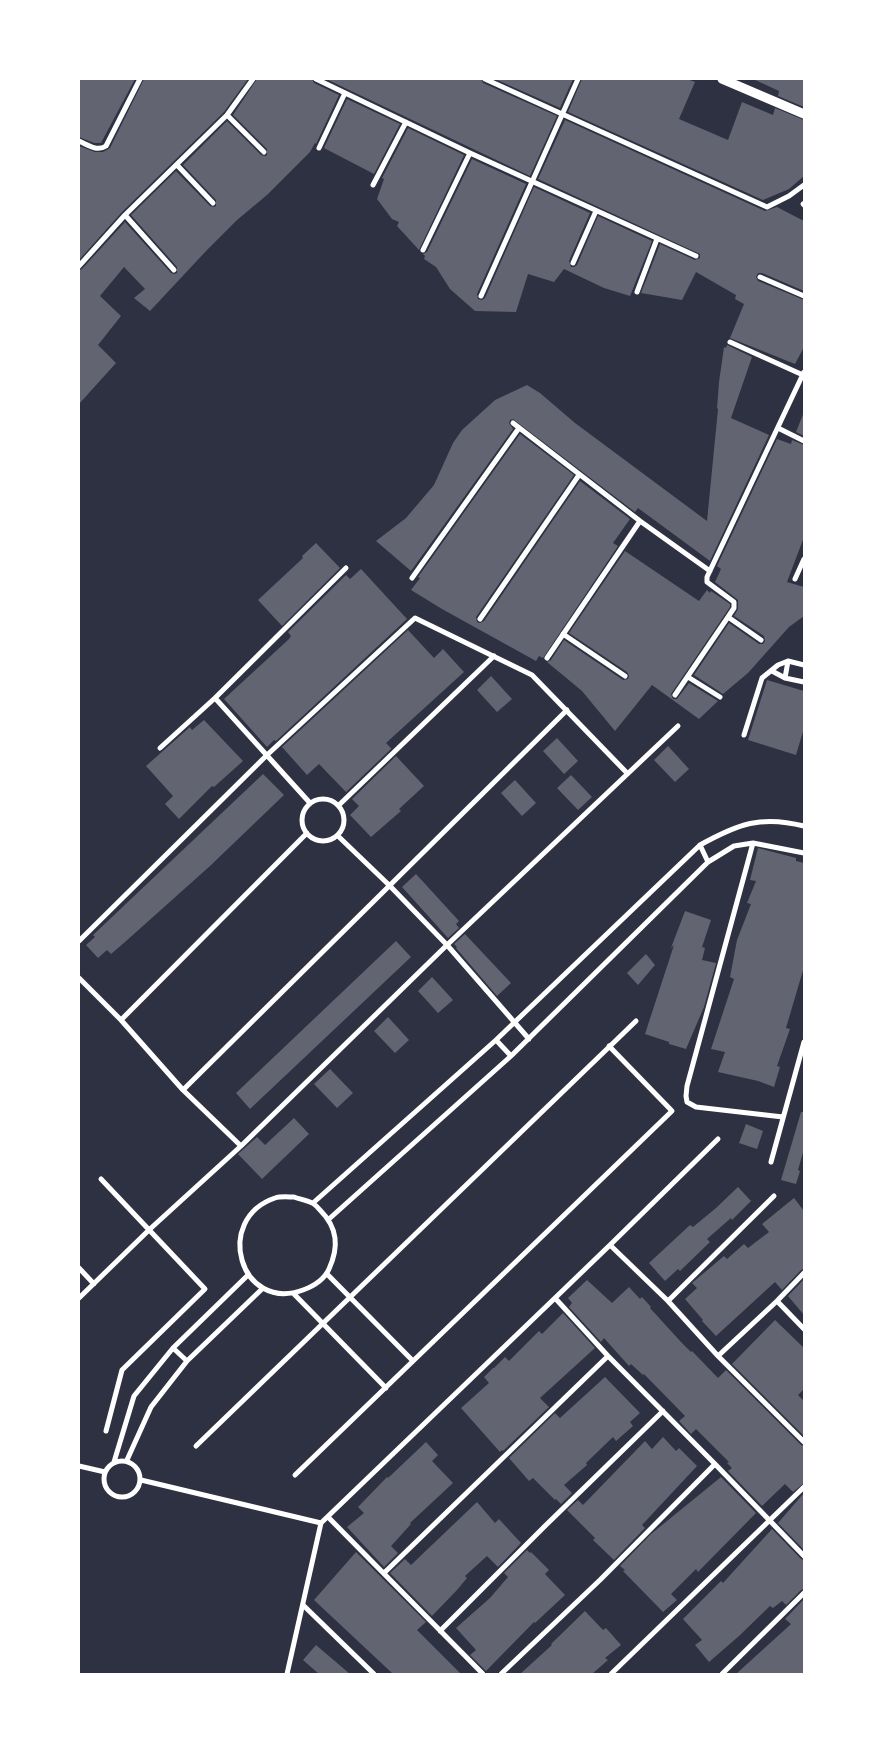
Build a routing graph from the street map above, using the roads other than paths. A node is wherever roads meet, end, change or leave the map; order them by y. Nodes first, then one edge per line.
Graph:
1 (140, 79) edge
2 (253, 79) edge
3 (316, 79) edge
4 (485, 79) edge
5 (578, 79) edge
6 (722, 79) edge
7 (345, 93) junction
8 (561, 114) junction
9 (804, 114) edge
10 (226, 115) junction
11 (406, 122) junction
12 (79, 140) edge
13 (319, 148) dead end
14 (264, 152) dead end
15 (470, 153) junction
16 (177, 165) junction
17 (533, 181) junction
18 (804, 185) edge
19 (373, 186) dead end
20 (213, 203) dead end
21 (596, 211) junction
22 (125, 215) junction
23 (657, 239) junction
24 (423, 250) dead end
25 (696, 256) dead end
26 (573, 264) dead end
27 (79, 266) edge
28 (174, 270) dead end
29 (760, 277) dead end
30 (637, 292) dead end
31 (480, 296) dead end
32 (804, 296) edge
33 (730, 342) dead end
34 (804, 374) edge
35 (513, 423) dead end
36 (519, 428) junction
37 (778, 428) junction
38 (804, 441) edge
39 (579, 475) junction
40 (640, 521) junction
41 (804, 558) edge
42 (346, 568) dead end
43 (710, 570) junction
44 (412, 578) dead end
45 (795, 579) dead end
46 (728, 617) junction
47 (480, 620) dead end
48 (563, 634) junction
49 (761, 640) dead end
50 (494, 656) junction
51 (548, 658) dead end
52 (788, 661) junction
53 (804, 665) edge
54 (772, 670) junction
55 (625, 676) dead end
56 (688, 677) junction
57 (784, 678) junction
58 (804, 682) edge
59 (675, 695) dead end
60 (720, 697) dead end
61 (215, 698) junction
62 (567, 710) junction
63 (678, 726) dead end
64 (744, 735) dead end
65 (160, 748) dead end
66 (267, 755) junction
67 (627, 773) junction
68 (310, 803) junction
69 (339, 805) junction
70 (804, 826) edge
71 (306, 833) junction
72 (338, 836) junction
73 (753, 843) junction
74 (700, 845) junction
75 (804, 854) edge
76 (708, 862) junction
77 (390, 886) junction
78 (79, 941) edge
79 (447, 945) junction
80 (79, 978) edge
81 (121, 1020) junction
82 (636, 1021) dead end
83 (514, 1023) junction
84 (529, 1039) junction
85 (496, 1040) junction
86 (804, 1042) edge
87 (609, 1046) junction
88 (511, 1056) junction
89 (183, 1090) junction
90 (783, 1117) junction
91 (718, 1139) dead end
92 (241, 1146) junction
93 (771, 1162) dead end
94 (101, 1179) dead end
95 (774, 1196) dead end
96 (313, 1203) junction
97 (329, 1219) junction
98 (150, 1229) junction
99 (610, 1245) junction
100 (79, 1268) edge
101 (804, 1273) edge
102 (327, 1274) junction
103 (248, 1276) junction
104 (94, 1284) junction
105 (262, 1289) junction
106 (294, 1294) junction
107 (79, 1298) edge
108 (350, 1298) junction
109 (555, 1298) junction
110 (668, 1301) junction
111 (777, 1301) junction
112 (324, 1324) junction
113 (804, 1329) edge
114 (173, 1348) junction
115 (608, 1356) junction
116 (718, 1356) junction
117 (186, 1361) junction
118 (413, 1361) junction
119 (386, 1388) junction
120 (663, 1410) junction
121 (106, 1431) dead end
122 (804, 1442) edge
123 (196, 1446) dead end
124 (127, 1460) junction
125 (114, 1462) junction
126 (715, 1464) junction
127 (79, 1466) edge
128 (105, 1472) junction
129 (295, 1475) dead end
130 (141, 1480) junction
131 (804, 1487) edge
132 (328, 1517) junction
133 (770, 1520) junction
134 (321, 1523) junction
135 (804, 1556) edge
136 (384, 1573) junction
137 (804, 1593) edge
138 (303, 1605) junction
139 (440, 1631) junction
140 (287, 1674) edge
141 (374, 1674) edge
142 (483, 1674) edge
143 (501, 1674) edge
144 (611, 1674) edge
145 (722, 1674) edge

1 - 12 street
2 - 10 street
3 - 7 street
4 - 8 street
5 - 8 street
6 - 9 street
7 - 11 street
7 - 13 street
8 - 17 street
8 - 18 street
10 - 14 street
10 - 16 street
11 - 15 street
11 - 19 street
15 - 17 street
15 - 24 street
16 - 20 street
16 - 22 street
17 - 21 street
17 - 31 street
21 - 23 street
21 - 26 street
22 - 27 street
22 - 28 street
23 - 25 street
23 - 30 street
29 - 32 street
33 - 34 street
34 - 37 street
35 - 36 street
36 - 39 street
36 - 44 street
37 - 38 street
37 - 43 street
39 - 40 street
39 - 47 street
40 - 43 street
40 - 48 street
41 - 45 street
42 - 61 street
43 - 46 street
46 - 49 street
46 - 56 street
48 - 51 street
48 - 55 street
50 - 62 street
50 - 66 street
50 - 69 street
52 - 53 street
52 - 54 street
52 - 57 street
54 - 57 street
54 - 64 street
56 - 59 street
56 - 60 street
57 - 58 street
61 - 65 street
61 - 66 street
62 - 67 street
62 - 77 street
63 - 67 street
66 - 68 street
66 - 78 street
67 - 79 street
68 - 69 street
68 - 71 street
69 - 72 street
70 - 74 street
71 - 72 street
71 - 81 street
72 - 77 street
73 - 75 street
73 - 76 street
73 - 90 street
74 - 76 street
74 - 83 street
76 - 84 street
77 - 79 street
77 - 89 street
79 - 83 street
79 - 92 street
80 - 81 street
81 - 89 street
82 - 87 street
83 - 84 street
83 - 85 street
84 - 88 street
85 - 88 street
85 - 96 street
86 - 90 street
87 - 108 street
87 - 118 street
88 - 97 street
89 - 92 street
90 - 93 street
91 - 99 street
92 - 98 street
94 - 98 street
95 - 110 street
96 - 97 street
96 - 103 street
97 - 102 street
98 - 104 street
98 - 121 street
99 - 109 street
99 - 110 street
100 - 104 street
101 - 111 street
102 - 106 street
102 - 108 street
103 - 105 street
103 - 114 street
104 - 107 street
105 - 106 street
105 - 117 street
106 - 112 street
108 - 112 street
108 - 118 street
109 - 115 street
109 - 132 street
110 - 116 street
111 - 113 street
111 - 116 street
112 - 119 street
112 - 123 street
114 - 117 street
114 - 125 street
115 - 120 street
115 - 136 street
116 - 122 street
117 - 124 street
118 - 119 street
119 - 129 street
120 - 126 street
120 - 139 street
124 - 125 street
124 - 130 street
125 - 128 street
126 - 133 street
126 - 143 street
127 - 128 street
128 - 130 street
130 - 134 street
131 - 133 street
132 - 134 street
132 - 136 street
133 - 135 street
133 - 144 street
134 - 138 street
136 - 139 street
137 - 145 street
138 - 140 street
138 - 141 street
139 - 142 street

